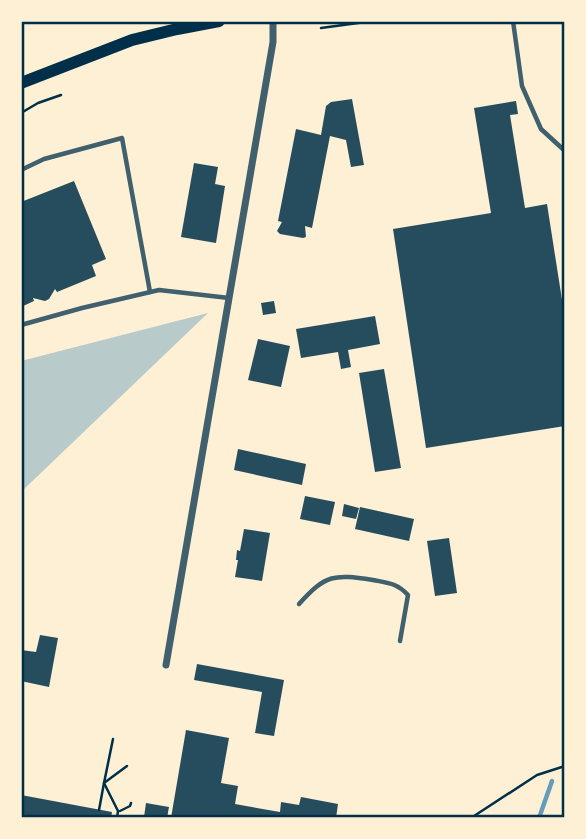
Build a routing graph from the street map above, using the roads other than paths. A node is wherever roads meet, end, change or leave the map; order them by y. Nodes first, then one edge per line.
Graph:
1 (219, 21) edge
2 (273, 21) edge
3 (513, 21) edge
4 (21, 83) edge
5 (565, 151) edge
6 (21, 170) edge
7 (150, 292) junction
8 (229, 298) junction
9 (21, 326) edge
10 (299, 604) dead end
11 (400, 641) dead end
12 (166, 665) dead end

1 - 4 main road
2 - 8 street
3 - 5 lane
6 - 7 lane
7 - 8 lane
7 - 9 lane
8 - 12 street
10 - 11 lane

